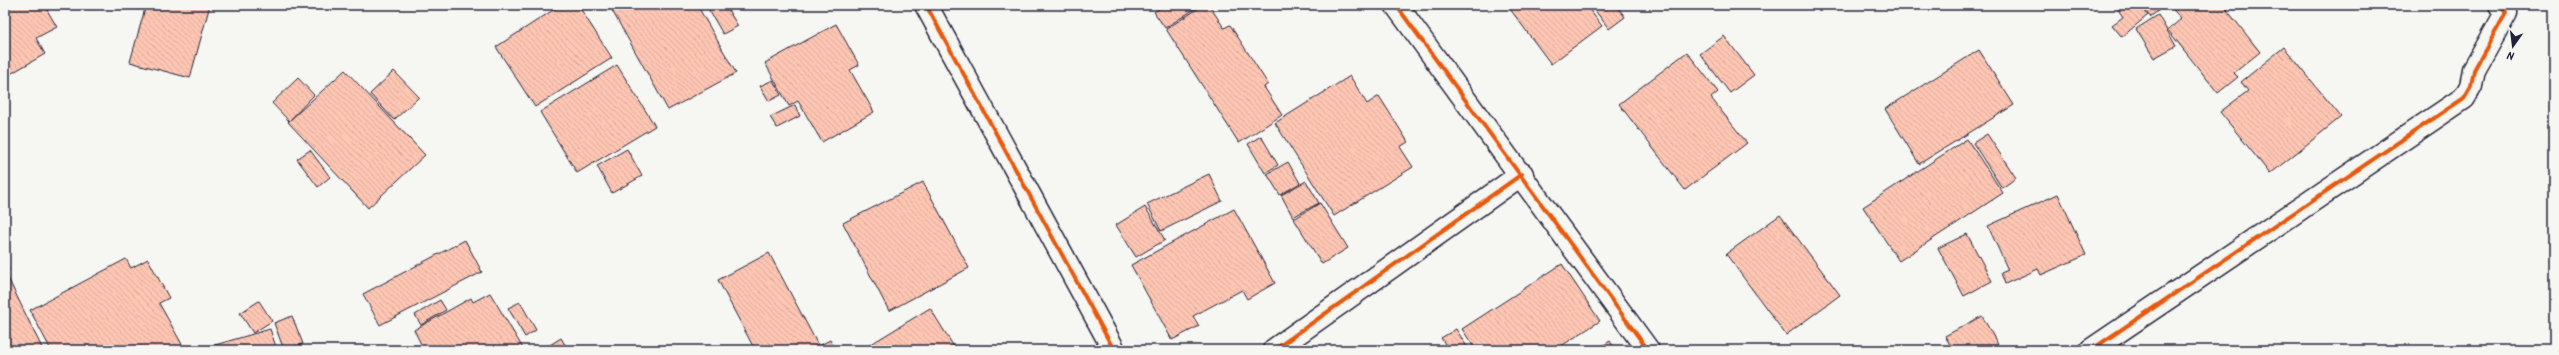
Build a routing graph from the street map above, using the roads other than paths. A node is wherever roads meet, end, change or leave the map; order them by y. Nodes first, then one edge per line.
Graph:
1 (926, 5) edge
2 (1396, 5) edge
3 (2500, 5) edge
4 (1522, 174) junction
5 (1114, 350) edge
6 (1274, 350) edge
7 (1648, 350) edge
8 (2091, 350) edge

1 - 5 street
2 - 4 street
3 - 8 street
4 - 6 street
4 - 7 street

